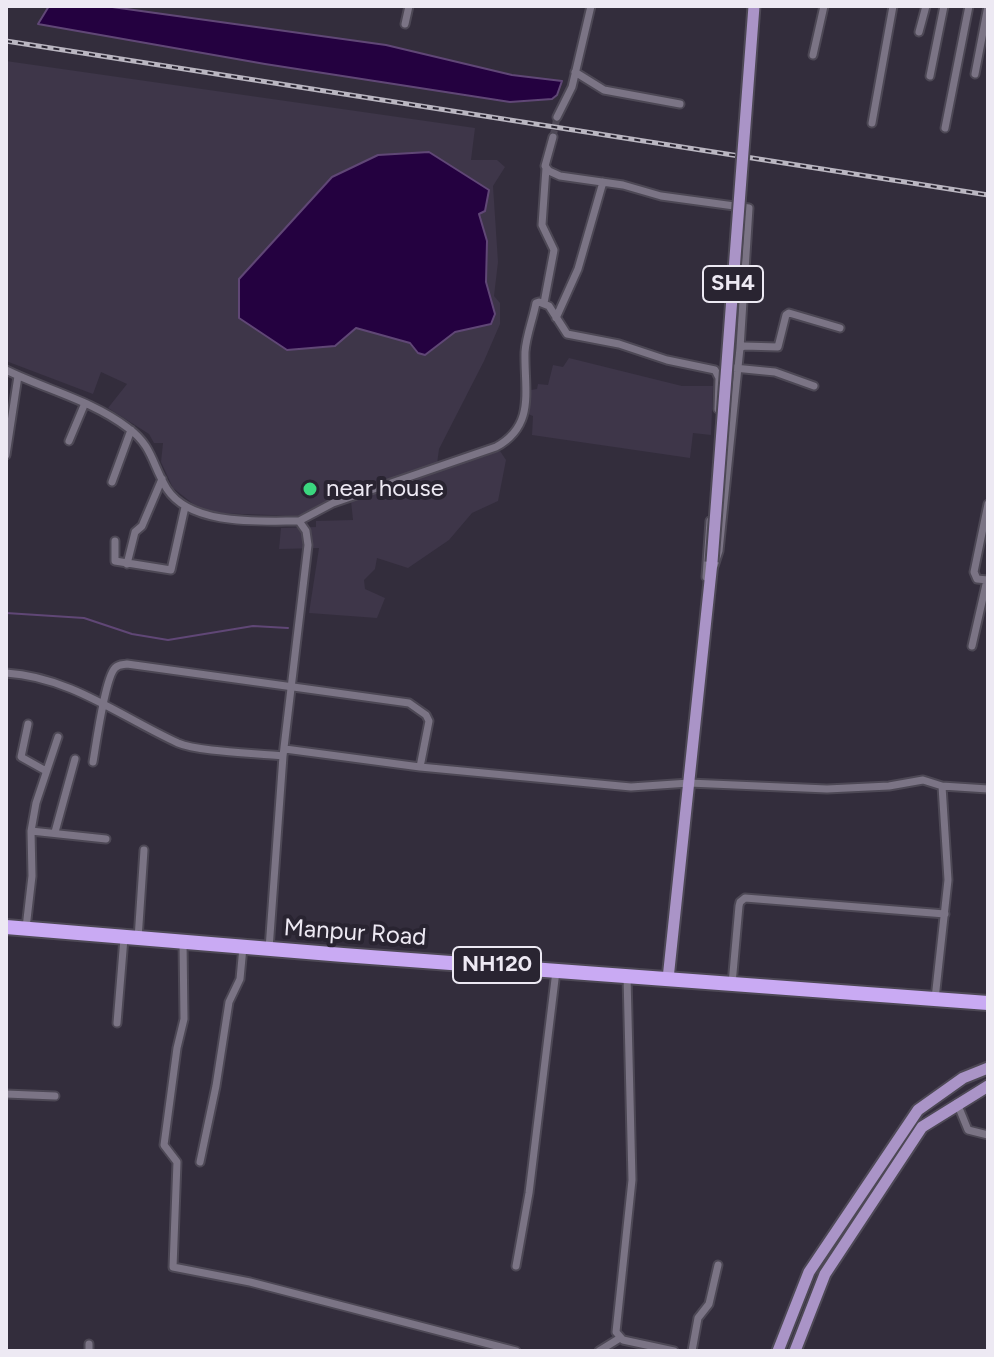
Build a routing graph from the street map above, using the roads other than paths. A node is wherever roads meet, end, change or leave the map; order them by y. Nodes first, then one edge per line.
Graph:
1 (409, 6) edge
2 (591, 6) edge
3 (754, 6) edge
4 (824, 6) edge
5 (893, 6) edge
6 (926, 6) edge
7 (944, 6) edge
8 (969, 6) edge
9 (988, 6) edge
10 (405, 24) dead end
11 (919, 32) dead end
12 (813, 55) dead end
13 (575, 72) junction
14 (975, 74) dead end
15 (930, 76) dead end
16 (680, 104) dead end
17 (557, 117) tunnel mouth
18 (872, 123) dead end
19 (945, 128) dead end
20 (553, 137) tunnel mouth
21 (546, 168) junction
22 (603, 182) junction
23 (544, 303) junction
24 (556, 318) junction
25 (840, 328) dead end
26 (740, 348) junction
27 (738, 367) junction
28 (6, 370) edge
29 (716, 370) junction
30 (18, 376) junction
31 (814, 386) dead end
32 (85, 403) junction
33 (131, 430) junction
34 (69, 441) dead end
35 (6, 455) edge
36 (162, 479) junction
37 (112, 482) dead end
38 (988, 504) edge
39 (185, 507) junction
40 (299, 521) junction
41 (115, 541) dead end
42 (127, 564) junction
43 (712, 567) junction
44 (988, 580) edge
45 (708, 592) junction
46 (972, 646) dead end
47 (6, 673) edge
48 (290, 688) junction
49 (104, 703) junction
50 (28, 724) dead end
51 (58, 737) dead end
52 (284, 753) junction
53 (75, 759) dead end
54 (93, 762) dead end
55 (420, 767) junction
56 (46, 771) junction
57 (689, 783) junction
58 (942, 786) junction
59 (988, 789) edge
60 (31, 831) junction
61 (55, 832) junction
62 (106, 839) dead end
63 (144, 850) dead end
64 (945, 914) junction
65 (6, 927) edge
66 (26, 928) junction
67 (131, 938) junction
68 (183, 942) junction
69 (243, 947) junction
70 (269, 949) junction
71 (556, 971) junction
72 (627, 976) junction
73 (668, 979) junction
74 (732, 984) junction
75 (935, 999) junction
76 (988, 1003) edge
77 (117, 1023) dead end
78 (988, 1068) edge
79 (988, 1086) edge
80 (6, 1094) edge
81 (55, 1096) dead end
82 (957, 1103) junction
83 (988, 1135) edge
84 (200, 1162) dead end
85 (718, 1265) dead end
86 (516, 1266) dead end
87 (620, 1338) junction
88 (516, 1351) edge
89 (599, 1351) edge
90 (674, 1351) edge
91 (692, 1351) edge
92 (778, 1351) edge
93 (795, 1351) edge

1 - 10 street
2 - 13 street
3 - 43 main road, SH4, bridge
4 - 12 street
5 - 18 street
6 - 11 street
7 - 15 street
8 - 19 street
9 - 14 street
13 - 16 street
13 - 17 street
20 - 21 street
21 - 22 street
21 - 23 street
22 - 24 street
22 - 26 street
23 - 24 street
23 - 40 street
24 - 29 street
25 - 26 street
26 - 27 street
27 - 29 street
27 - 31 street
27 - 43 street
28 - 30 street
29 - 45 street
30 - 32 street
30 - 35 street
32 - 33 street
32 - 34 street
33 - 36 street
33 - 37 street
36 - 39 street
36 - 42 street
38 - 44 street
39 - 40 street
39 - 42 street
40 - 48 street
41 - 42 street
43 - 45 main road, SH4
44 - 46 street
45 - 57 main road, SH4
47 - 49 street
48 - 49 street
48 - 52 street
48 - 55 street
49 - 52 street
49 - 54 street
50 - 56 street
51 - 56 street
52 - 55 street
52 - 70 street
53 - 61 street
55 - 57 street
56 - 60 street
57 - 58 street
57 - 73 main road, SH4
58 - 59 street
58 - 64 street
60 - 61 street
60 - 66 street
61 - 62 street
63 - 67 street
64 - 74 street
64 - 75 street
65 - 66 highway, Manpur Road / NH120
66 - 67 highway, Manpur Road / NH120
67 - 68 highway, Manpur Road / NH120
67 - 77 street
68 - 69 highway, Manpur Road / NH120
68 - 88 street
69 - 70 highway, Manpur Road / NH120
69 - 84 street
70 - 71 highway, Manpur Road / NH120
71 - 72 highway, Manpur Road / NH120
71 - 86 street
72 - 73 highway, Manpur Road / NH120
72 - 87 street
73 - 74 highway, Manpur Road / NH120
74 - 75 highway, Manpur Road / NH120
75 - 76 highway, Manpur Road / NH120
78 - 92 main road
79 - 82 main road
80 - 81 street
82 - 83 street
82 - 93 main road
85 - 91 street
87 - 89 street
87 - 90 street

